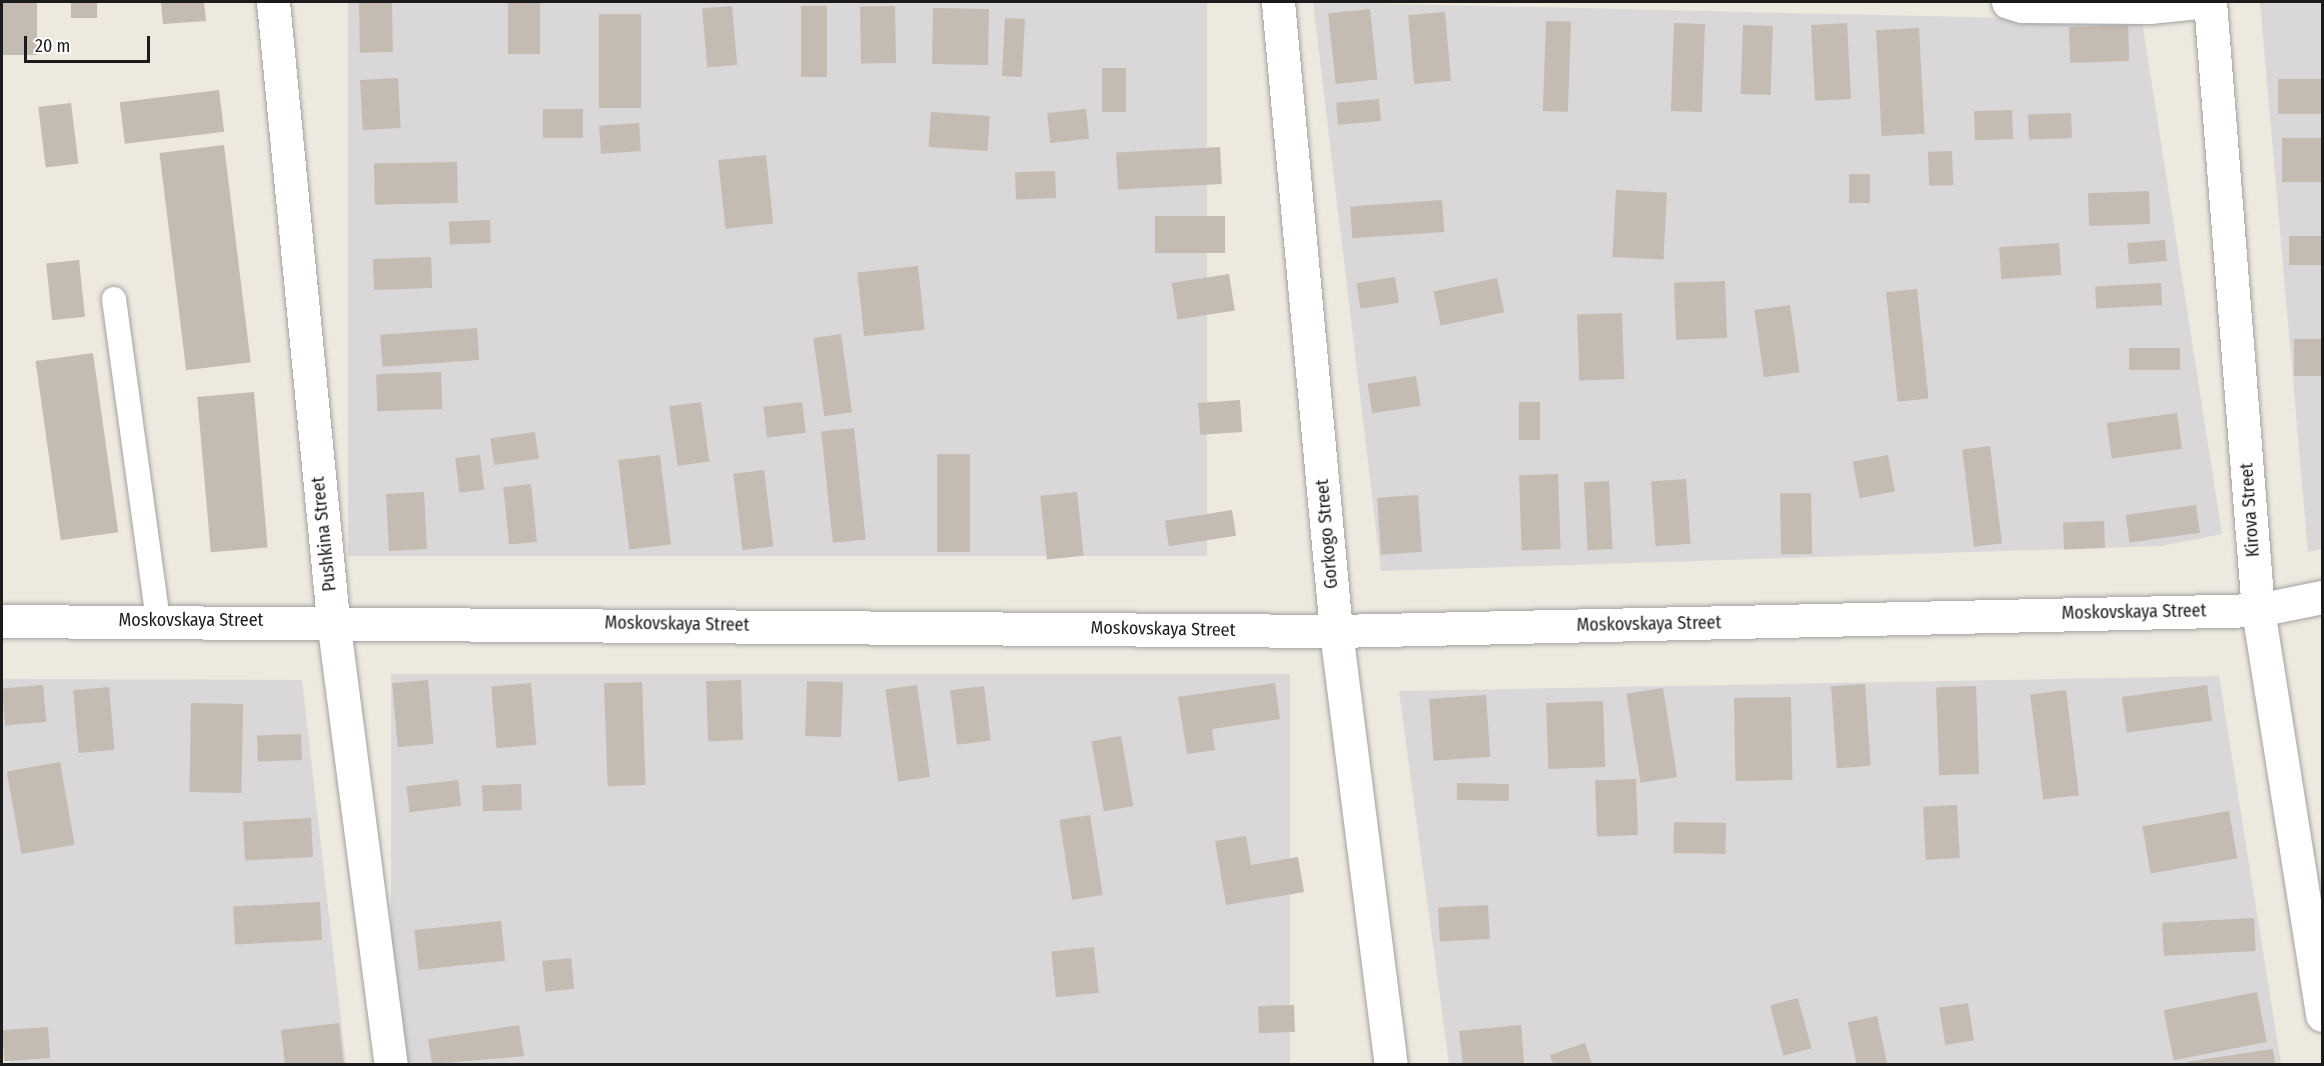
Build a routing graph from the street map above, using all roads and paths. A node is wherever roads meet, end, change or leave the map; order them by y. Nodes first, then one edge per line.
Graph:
1 (273, 2) edge
2 (1278, 2) edge
3 (2008, 2) edge
4 (2198, 2) edge
5 (2210, 2) edge
6 (114, 299) dead end
7 (2322, 597) edge
8 (2258, 610) junction
9 (158, 620) junction
10 (333, 620) junction
11 (2, 621) edge
12 (1336, 631) junction
13 (2322, 1016) edge
14 (391, 1065) edge
15 (1391, 1065) edge

1 - 10 street, Pushkina Street
2 - 12 street, Gorkogo Street
3 - 4 street
5 - 8 street, Kirova Street
6 - 9 lane
7 - 8 street, Moskovskaya Street
8 - 12 street, Moskovskaya Street
8 - 13 street, Kirova Street
9 - 10 street, Moskovskaya Street
9 - 11 street, Moskovskaya Street
10 - 12 street, Moskovskaya Street
10 - 14 street, Pushkina Street
12 - 15 street, Gorkogo Street

